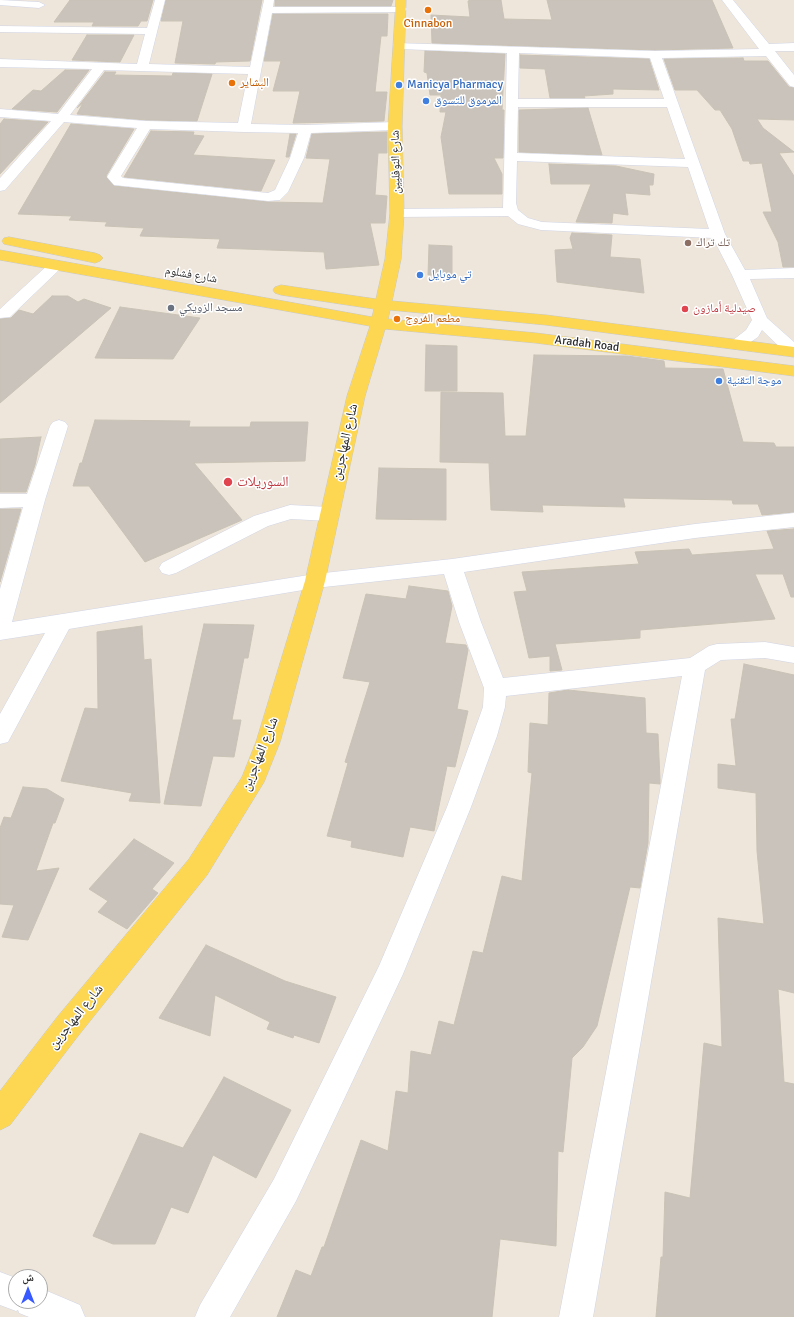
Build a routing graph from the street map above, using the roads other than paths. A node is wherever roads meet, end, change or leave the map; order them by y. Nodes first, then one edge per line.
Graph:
1 (160, 0) edge
2 (727, 0) edge
3 (0, 2) edge
4 (41, 3) edge
5 (401, 4) edge
6 (268, 5) edge
7 (23, 28) junction
8 (0, 29) edge
9 (151, 31) junction
10 (399, 45) junction
11 (794, 47) edge
12 (513, 49) junction
13 (766, 50) junction
14 (655, 55) junction
15 (0, 63) edge
16 (100, 67) junction
17 (142, 68) junction
18 (255, 71) junction
19 (794, 83) edge
20 (513, 103) junction
21 (672, 103) junction
22 (0, 114) edge
23 (61, 118) junction
24 (146, 125) junction
25 (396, 126) junction
26 (244, 128) junction
27 (306, 129) junction
28 (511, 157) junction
29 (692, 163) junction
30 (0, 187) edge
31 (511, 212) junction
32 (397, 213) junction
33 (718, 234) junction
34 (0, 239) edge
35 (0, 254) edge
36 (55, 266) junction
37 (794, 273) edge
38 (740, 275) junction
39 (224, 281) junction
40 (212, 292) junction
41 (4, 314) dead end
42 (381, 314) junction
43 (760, 320) junction
44 (736, 344) junction
45 (794, 352) edge
46 (794, 371) edge
47 (58, 426) dead end
48 (0, 500) edge
49 (35, 500) junction
50 (329, 514) junction
51 (794, 520) edge
52 (452, 566) junction
53 (169, 568) dead end
54 (315, 580) junction
55 (61, 623) junction
56 (0, 626) edge
57 (0, 632) edge
58 (794, 654) edge
59 (694, 666) junction
60 (495, 688) junction
61 (0, 735) edge
62 (0, 1115) edge
63 (48, 1309) edge
64 (68, 1317) edge
65 (212, 1317) edge
66 (576, 1317) edge

1 - 9 street
2 - 13 street
3 - 4 street
4 - 7 street
5 - 6 street
5 - 10 main road, شارع النوفليين
6 - 18 street
7 - 8 street
7 - 9 street
9 - 17 street
10 - 12 street
10 - 25 main road, شارع النوفليين
11 - 13 street
12 - 14 street
12 - 20 street
13 - 14 street
13 - 19 street
14 - 21 street
15 - 16 street
16 - 17 street
16 - 23 street
17 - 18 street
18 - 26 street
20 - 21 street
20 - 28 street
21 - 29 street
22 - 23 street
23 - 24 street
23 - 30 street
24 - 26 street
24 - 27 street
25 - 27 street
25 - 32 main road, شارع النوفليين
26 - 27 street
28 - 29 street
28 - 31 street
29 - 33 street
31 - 32 street
31 - 33 street
32 - 42 main road, شارع النوفليين
33 - 38 street
34 - 39 main road, شارع فشلوم
35 - 36 main road, شارع فشلوم
36 - 40 main road, شارع فشلوم
36 - 41 street
37 - 38 street
38 - 43 street
39 - 40 main road
39 - 42 main road, شارع فشلوم
40 - 42 main road, شارع فشلوم
42 - 44 main road, Aradah Road
42 - 46 main road, Aradah Road
42 - 50 main road, شارع المهاجرين
43 - 44 street
43 - 45 street
44 - 45 main road, Aradah Road
47 - 49 street
48 - 49 street
49 - 56 street
50 - 53 street
50 - 54 main road, شارع المهاجرين
51 - 52 street
52 - 54 street
52 - 60 street
54 - 55 street
54 - 62 main road, شارع المهاجرين
55 - 57 street
55 - 61 street
58 - 59 street
59 - 60 street
59 - 66 street
60 - 65 street
63 - 64 street

